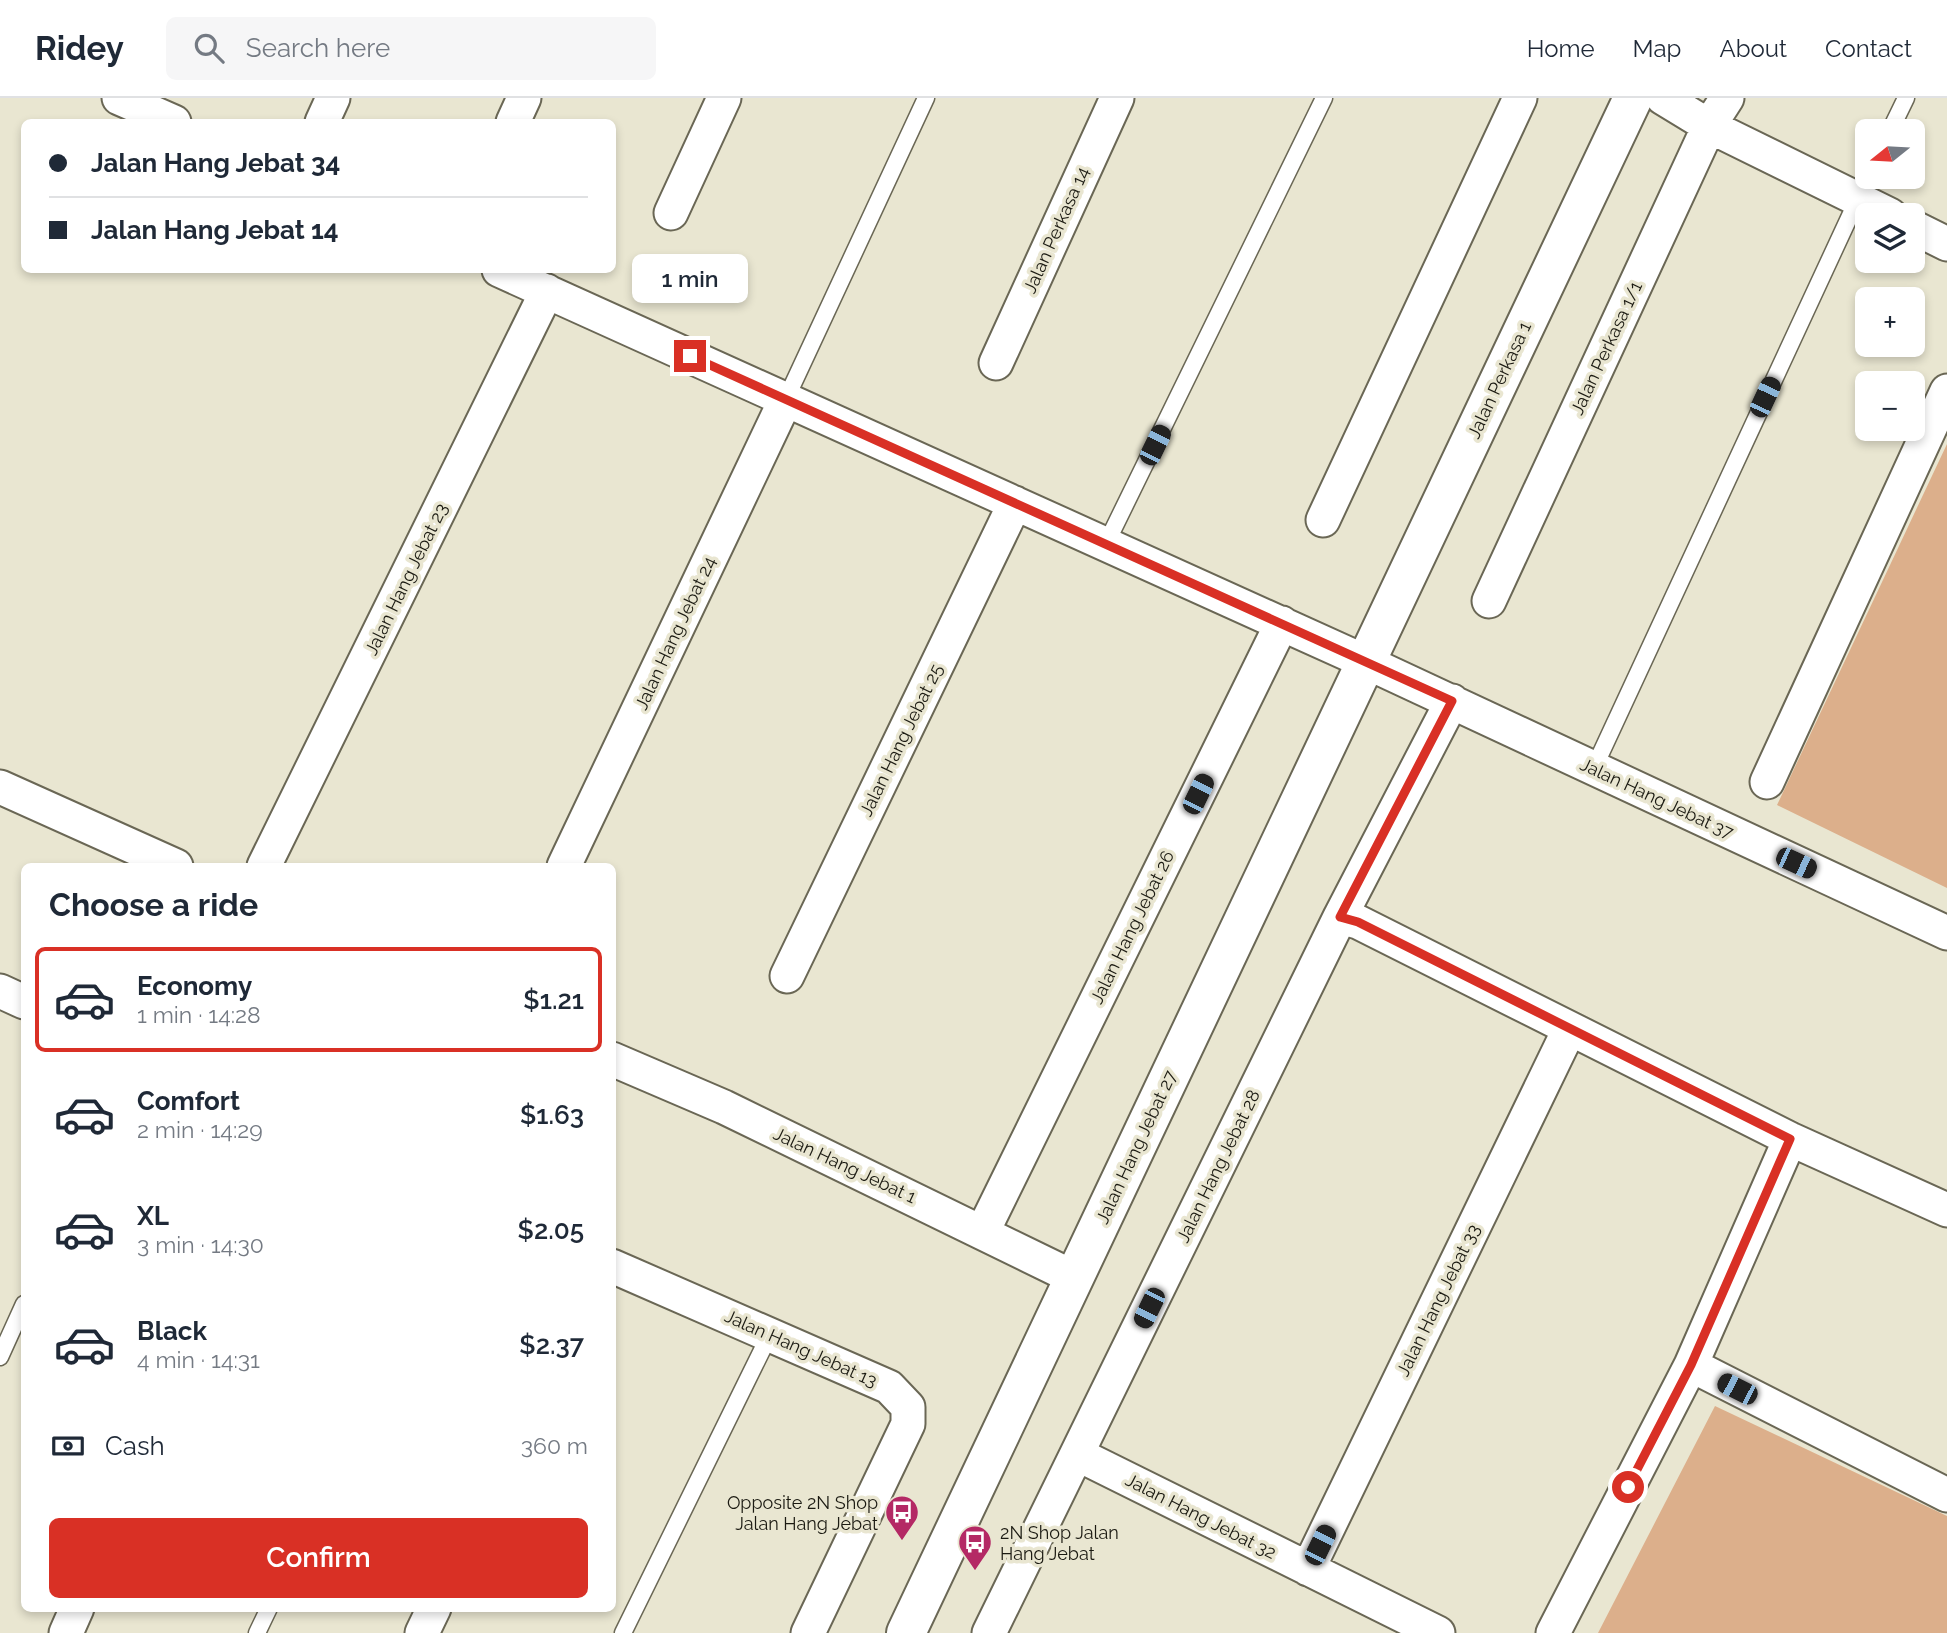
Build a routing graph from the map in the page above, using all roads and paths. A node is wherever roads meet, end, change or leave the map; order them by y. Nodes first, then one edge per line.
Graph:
1 (119, 98) edge
2 (333, 98) edge
3 (524, 98) edge
4 (724, 98) edge
5 (926, 98) edge
6 (1116, 98) edge
7 (1324, 98) edge
8 (1520, 98) edge
9 (1633, 98) edge
10 (1663, 98) edge
11 (1727, 98) edge
12 (1906, 98) edge
13 (166, 119) edge
14 (323, 119) edge
15 (514, 119) edge
16 (1896, 119) edge
17 (1709, 126) junction
18 (1855, 185) edge
19 (1862, 189) edge
20 (1863, 189) edge
21 (1878, 203) edge
22 (671, 213) dead end
23 (1925, 233) edge
24 (1947, 244) edge
25 (506, 273) edge
26 (547, 291) junction
27 (996, 363) dead end
28 (1947, 391) edge
29 (786, 399) junction
30 (1015, 503) junction
31 (1323, 520) dead end
32 (1107, 544) junction
33 (1489, 601) dead end
34 (1282, 624) junction
35 (1366, 662) junction
36 (1452, 701) junction
37 (1594, 768) junction
38 (1767, 782) dead end
39 (0, 787) edge
40 (169, 863) edge
41 (265, 863) edge
42 (565, 863) edge
43 (1340, 917) junction
44 (1947, 933) edge
45 (787, 976) dead end
46 (0, 991) edge
47 (21, 1001) edge
48 (1569, 1030) junction
49 (616, 1061) edge
50 (1790, 1139) junction
51 (1947, 1210) edge
52 (983, 1231) junction
53 (616, 1268) edge
54 (1074, 1278) junction
55 (21, 1311) edge
56 (770, 1334) junction
57 (0, 1357) edge
58 (1691, 1365) junction
59 (1077, 1454) junction
60 (1947, 1495) edge
61 (1308, 1569) junction
62 (75, 1612) edge
63 (267, 1612) edge
64 (431, 1612) edge
65 (66, 1633) edge
66 (257, 1633) edge
67 (422, 1633) edge
68 (623, 1633) edge
69 (807, 1633) edge
70 (906, 1633) edge
71 (989, 1633) edge
72 (1438, 1633) edge
73 (1553, 1633) edge

1 - 13 street
2 - 14 street
3 - 15 street
4 - 22 street
5 - 29 lane
6 - 27 street, Jalan Perkasa 14
7 - 32 lane
8 - 31 street
9 - 35 street, Jalan Perkasa 1
10 - 17 street
11 - 17 street, Jalan Perkasa 1/1
12 - 16 lane
17 - 18 street
17 - 33 street, Jalan Perkasa 1/1
19 - 37 lane
20 - 21 street
23 - 24 street
25 - 26 street, Jalan Hang Jebat 37
26 - 29 street, Jalan Hang Jebat 37
26 - 41 street, Jalan Hang Jebat 23
28 - 38 street
29 - 30 street, Jalan Hang Jebat 37
29 - 42 street, Jalan Hang Jebat 24
30 - 32 street, Jalan Hang Jebat 37
30 - 45 street, Jalan Hang Jebat 25
32 - 34 street, Jalan Hang Jebat 37
34 - 35 street, Jalan Hang Jebat 37
34 - 52 street, Jalan Hang Jebat 26
35 - 36 street, Jalan Hang Jebat 37
35 - 54 street, Jalan Hang Jebat 27
36 - 37 street, Jalan Hang Jebat 37
36 - 43 street, Jalan Hang Jebat 28
37 - 44 street, Jalan Hang Jebat 37
39 - 40 street
43 - 48 street
43 - 59 street, Jalan Hang Jebat 28
46 - 47 street
48 - 50 street
48 - 61 street, Jalan Hang Jebat 33
49 - 52 street, Jalan Hang Jebat 1
50 - 51 street
50 - 58 street
52 - 54 street, Jalan Hang Jebat 1
53 - 56 street, Jalan Hang Jebat 13
54 - 70 street, Jalan Hang Jebat 27
55 - 57 lane
56 - 68 lane
56 - 69 street, Jalan Hang Jebat 13
58 - 60 street
58 - 73 street
59 - 61 street, Jalan Hang Jebat 32
59 - 71 street, Jalan Hang Jebat 28
61 - 72 street, Jalan Hang Jebat 32
62 - 65 street
63 - 66 lane
64 - 67 street

